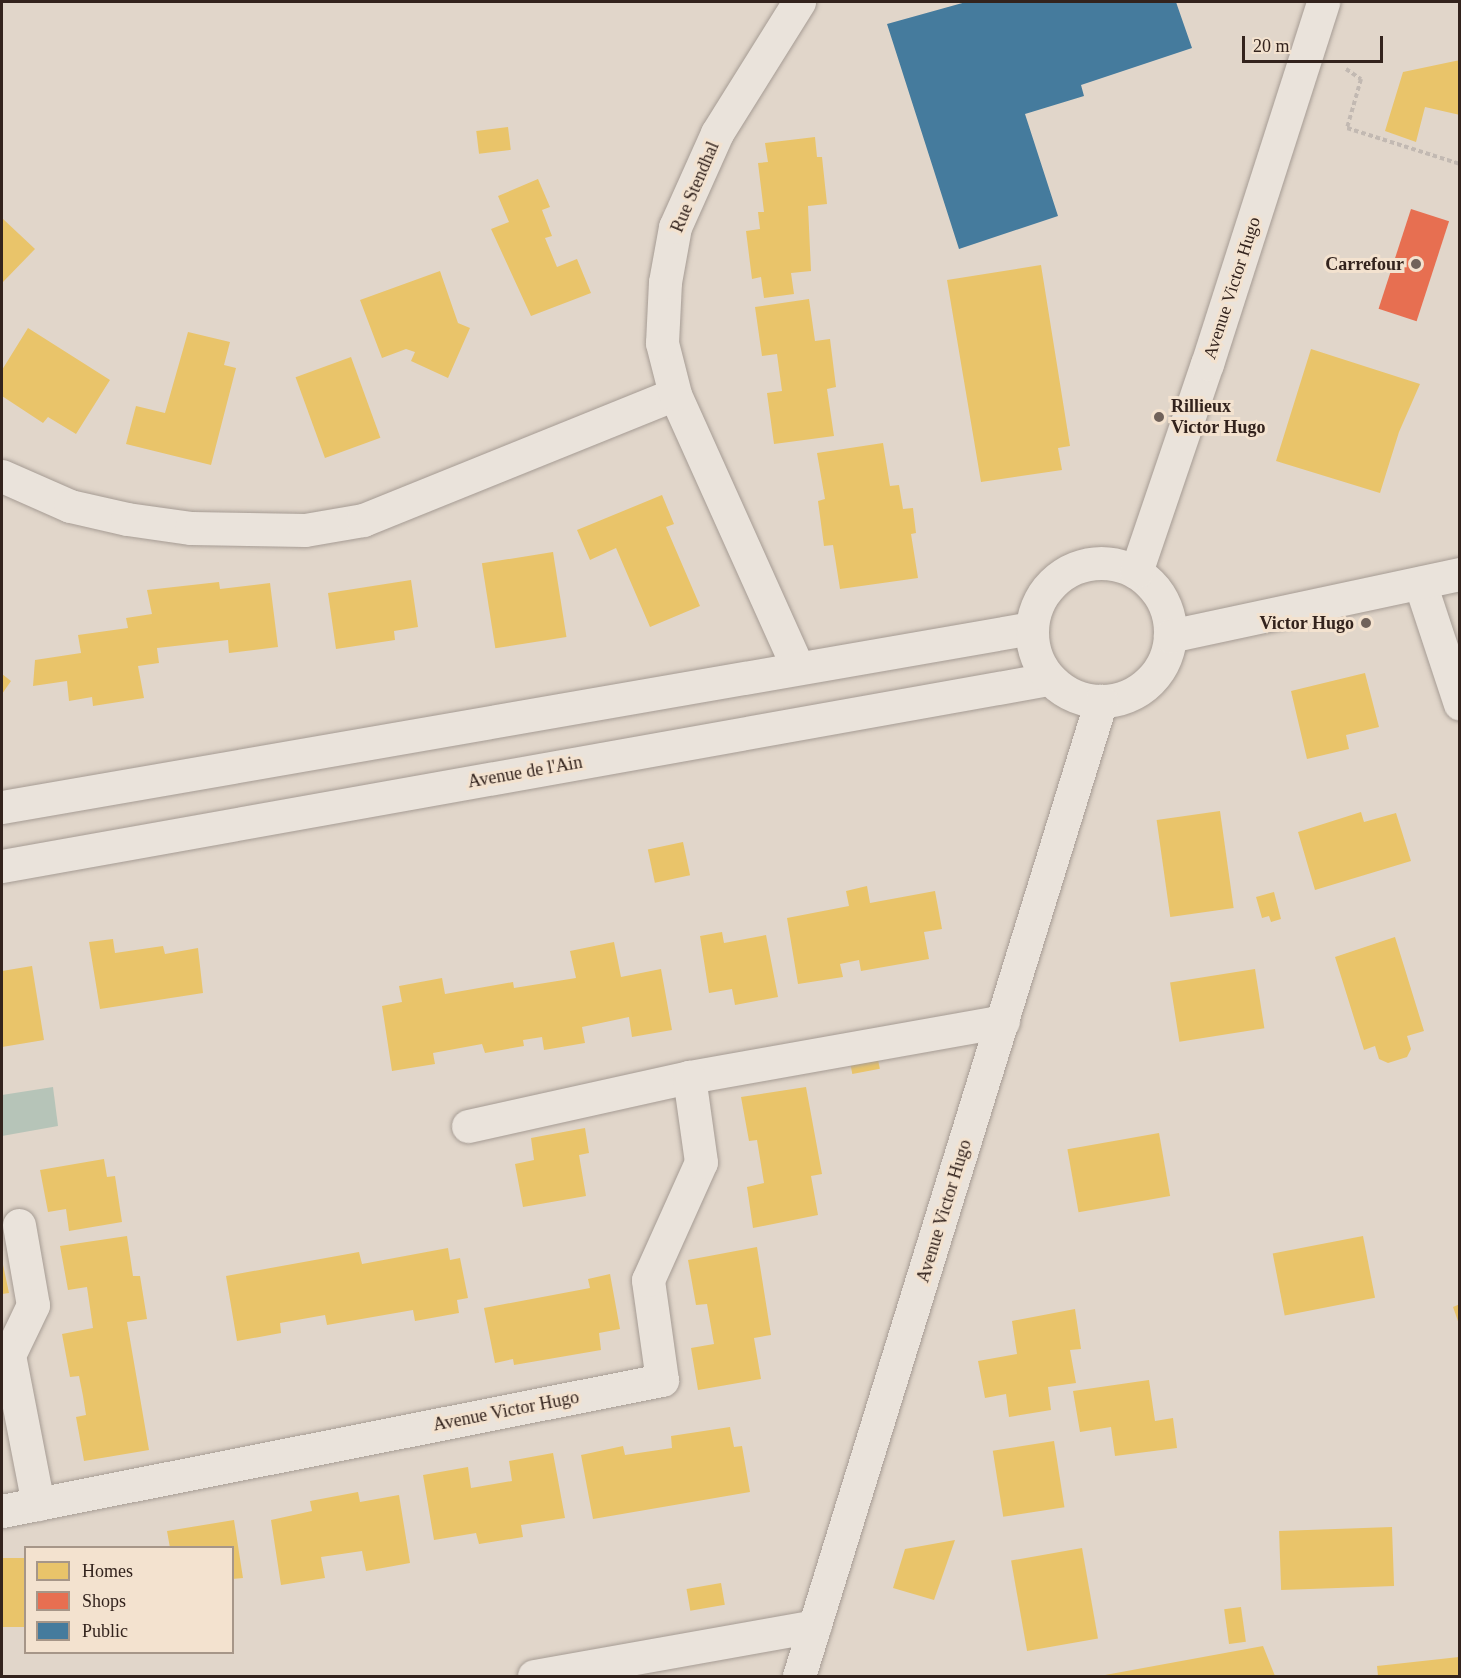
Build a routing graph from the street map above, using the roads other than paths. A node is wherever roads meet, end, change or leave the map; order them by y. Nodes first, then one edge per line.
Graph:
1 (799, 2) edge
2 (1323, 2) edge
3 (675, 394) junction
4 (2, 476) edge
5 (1136, 572) junction
6 (1460, 574) edge
7 (1420, 583) junction
8 (1032, 628) junction
9 (1170, 636) junction
10 (797, 666) junction
11 (1049, 679) junction
12 (1101, 701) junction
13 (1460, 704) edge
14 (2, 807) edge
15 (2, 866) edge
16 (1003, 1021) junction
17 (689, 1077) junction
18 (468, 1126) dead end
19 (19, 1225) dead end
20 (5, 1356) edge
21 (38, 1504) junction
22 (2, 1511) edge
23 (815, 1626) junction
24 (534, 1677) edge
25 (799, 1677) edge

1 - 3 street, Rue Stendhal
2 - 5 street, Avenue Victor Hugo
3 - 4 street
3 - 10 street, Rue Stendhal
5 - 8 street
5 - 9 street
6 - 7 street
7 - 9 street
7 - 13 street
8 - 10 street
8 - 11 street
9 - 12 street
10 - 14 street
11 - 12 street
11 - 15 street, Avenue de l'Ain
12 - 16 street, Avenue Victor Hugo
16 - 17 street
16 - 23 street, Avenue Victor Hugo
17 - 18 street
17 - 21 street, Avenue Victor Hugo
19 - 20 street
20 - 21 street
21 - 22 street
23 - 24 street
23 - 25 street, Avenue Victor Hugo

